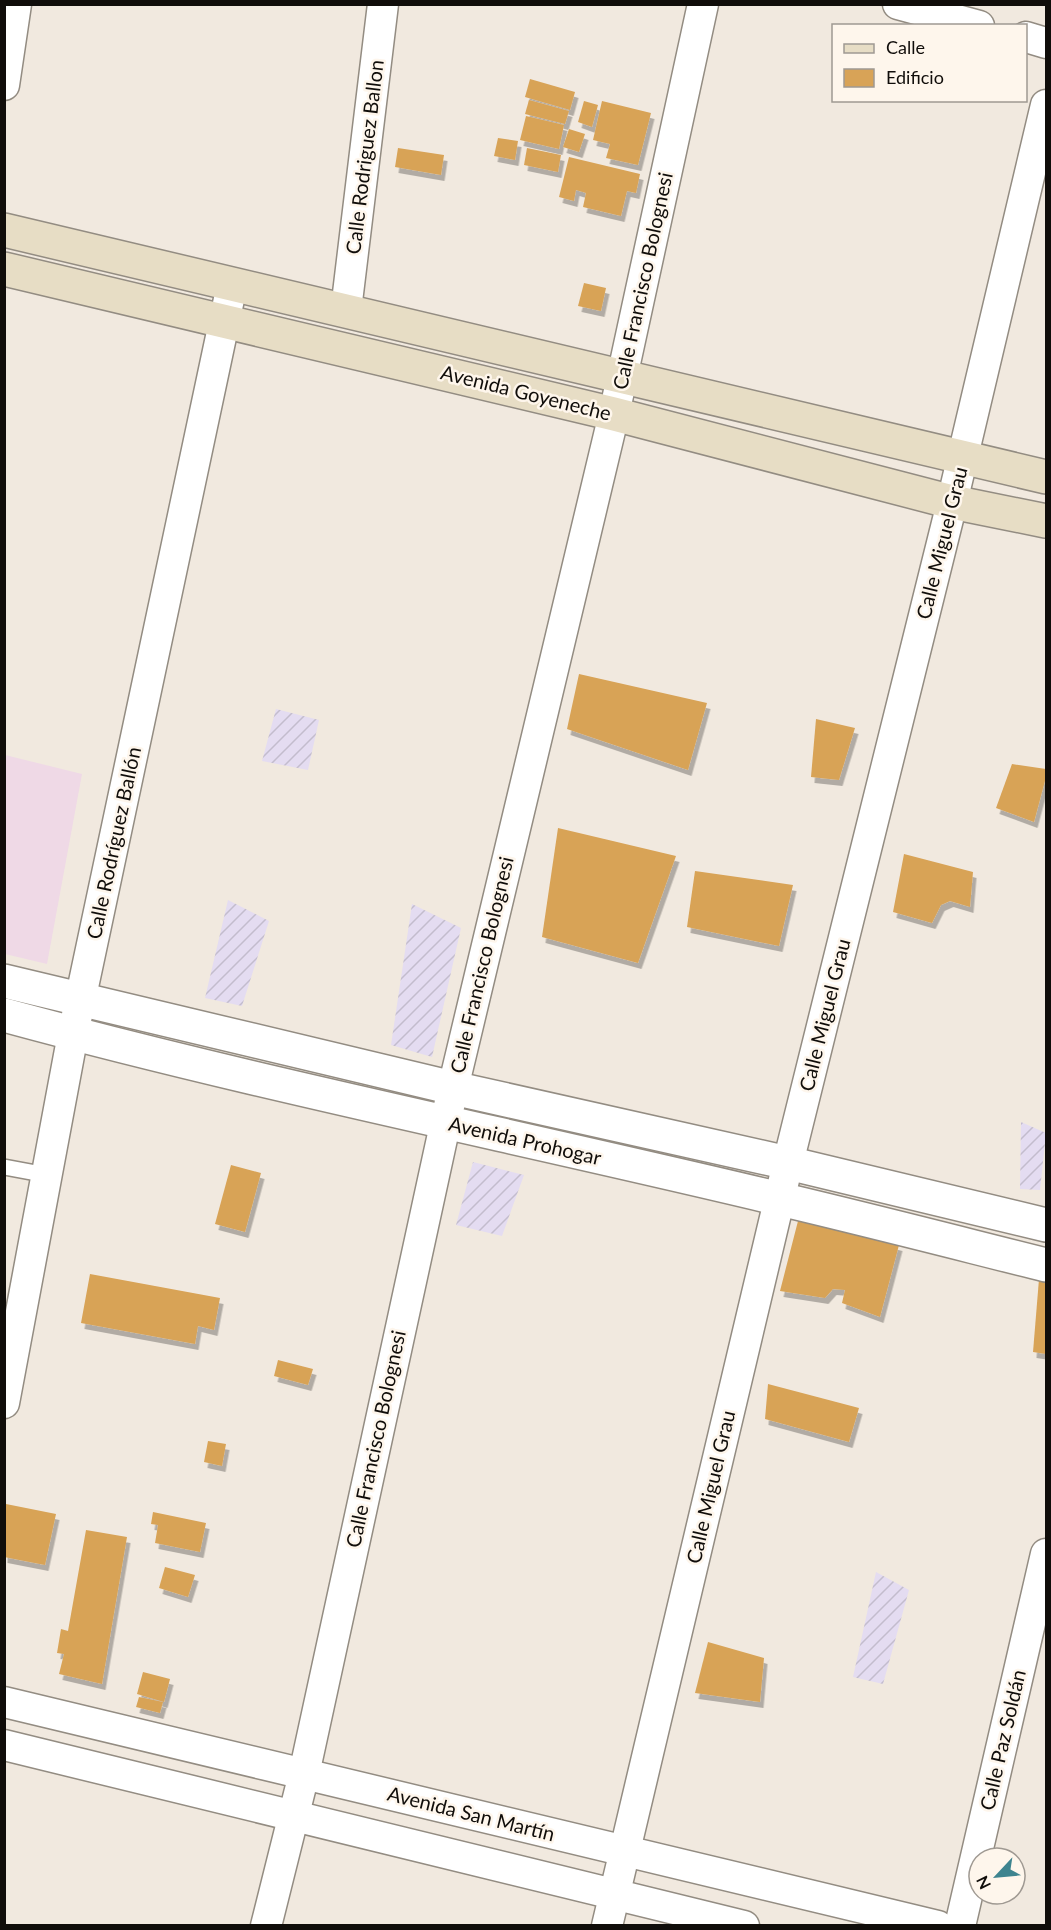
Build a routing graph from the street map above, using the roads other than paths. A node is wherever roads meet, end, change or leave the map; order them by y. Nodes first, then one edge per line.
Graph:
1 (16, 4) edge
2 (383, 4) edge
3 (703, 4) edge
4 (898, 4) edge
5 (972, 24) edge
6 (1027, 37) edge
7 (1047, 43) edge
8 (4, 85) edge
9 (1047, 105) edge
10 (4, 230) edge
11 (4, 269) edge
12 (232, 285) junction
13 (346, 310) junction
14 (225, 320) junction
15 (622, 377) junction
16 (614, 414) junction
17 (963, 456) junction
18 (1047, 477) edge
19 (952, 502) junction
20 (1047, 521) edge
21 (4, 981) edge
22 (81, 1000) junction
23 (4, 1015) edge
24 (74, 1034) junction
25 (453, 1088) junction
26 (445, 1124) junction
27 (788, 1163) junction
28 (4, 1167) edge
29 (47, 1175) junction
30 (779, 1198) junction
31 (1047, 1225) edge
32 (1047, 1265) edge
33 (4, 1403) edge
34 (1047, 1554) edge
35 (4, 1702) edge
36 (4, 1745) edge
37 (304, 1774) junction
38 (293, 1815) junction
39 (625, 1851) junction
40 (615, 1894) junction
41 (266, 1926) edge
42 (607, 1926) edge
43 (744, 1926) edge
44 (938, 1926) edge
45 (960, 1926) edge

1 - 8 street
2 - 13 street, Calle Rodriguez Ballon
3 - 15 street, Calle Francisco Bolognesi
4 - 5 street
6 - 7 street
9 - 17 street, Calle Miguel Grau
10 - 12 main road, Avenida Goyeneche
11 - 14 main road, Avenida Goyeneche
12 - 13 main road, Avenida Goyeneche
12 - 14 street, Calle Rodríguez Ballón
13 - 15 main road, Avenida Goyeneche
14 - 16 main road, Avenida Goyeneche
14 - 22 street, Calle Rodríguez Ballón
15 - 16 street, Calle Francisco Bolognesi
15 - 17 main road, Avenida Goyeneche
16 - 19 main road, Avenida Goyeneche
16 - 25 street, Calle Francisco Bolognesi
17 - 18 main road, Avenida Goyeneche
17 - 19 street, Calle Miguel Grau
19 - 20 main road, Avenida Goyeneche
19 - 27 street, Calle Miguel Grau
21 - 22 street, Avenida Prohogar
22 - 24 street, Calle Rodríguez Ballón
22 - 25 street, Avenida Prohogar
23 - 24 street, Avenida Prohogar
24 - 26 street, Avenida Prohogar
24 - 29 street, Calle Rodríguez Ballón
25 - 26 street, Calle Francisco Bolognesi
25 - 27 street, Avenida Prohogar
26 - 30 street, Avenida Prohogar
26 - 37 street, Calle Francisco Bolognesi
27 - 30 street, Calle Miguel Grau
27 - 31 street, Avenida Prohogar
28 - 29 lane
29 - 33 street, Calle Rodríguez Ballón
30 - 32 street, Avenida Prohogar
30 - 39 street, Calle Miguel Grau
34 - 45 street, Calle Paz Soldán
35 - 37 street, Avenida San Martín
36 - 38 street
37 - 38 street, Calle Francisco Bolognesi
37 - 39 street, Avenida San Martín
38 - 40 street
38 - 41 street, Calle Francisco Bolognesi
39 - 40 street, Calle Miguel Grau
39 - 44 street, Avenida San Martín
40 - 42 street, Calle Miguel Grau
40 - 43 street

